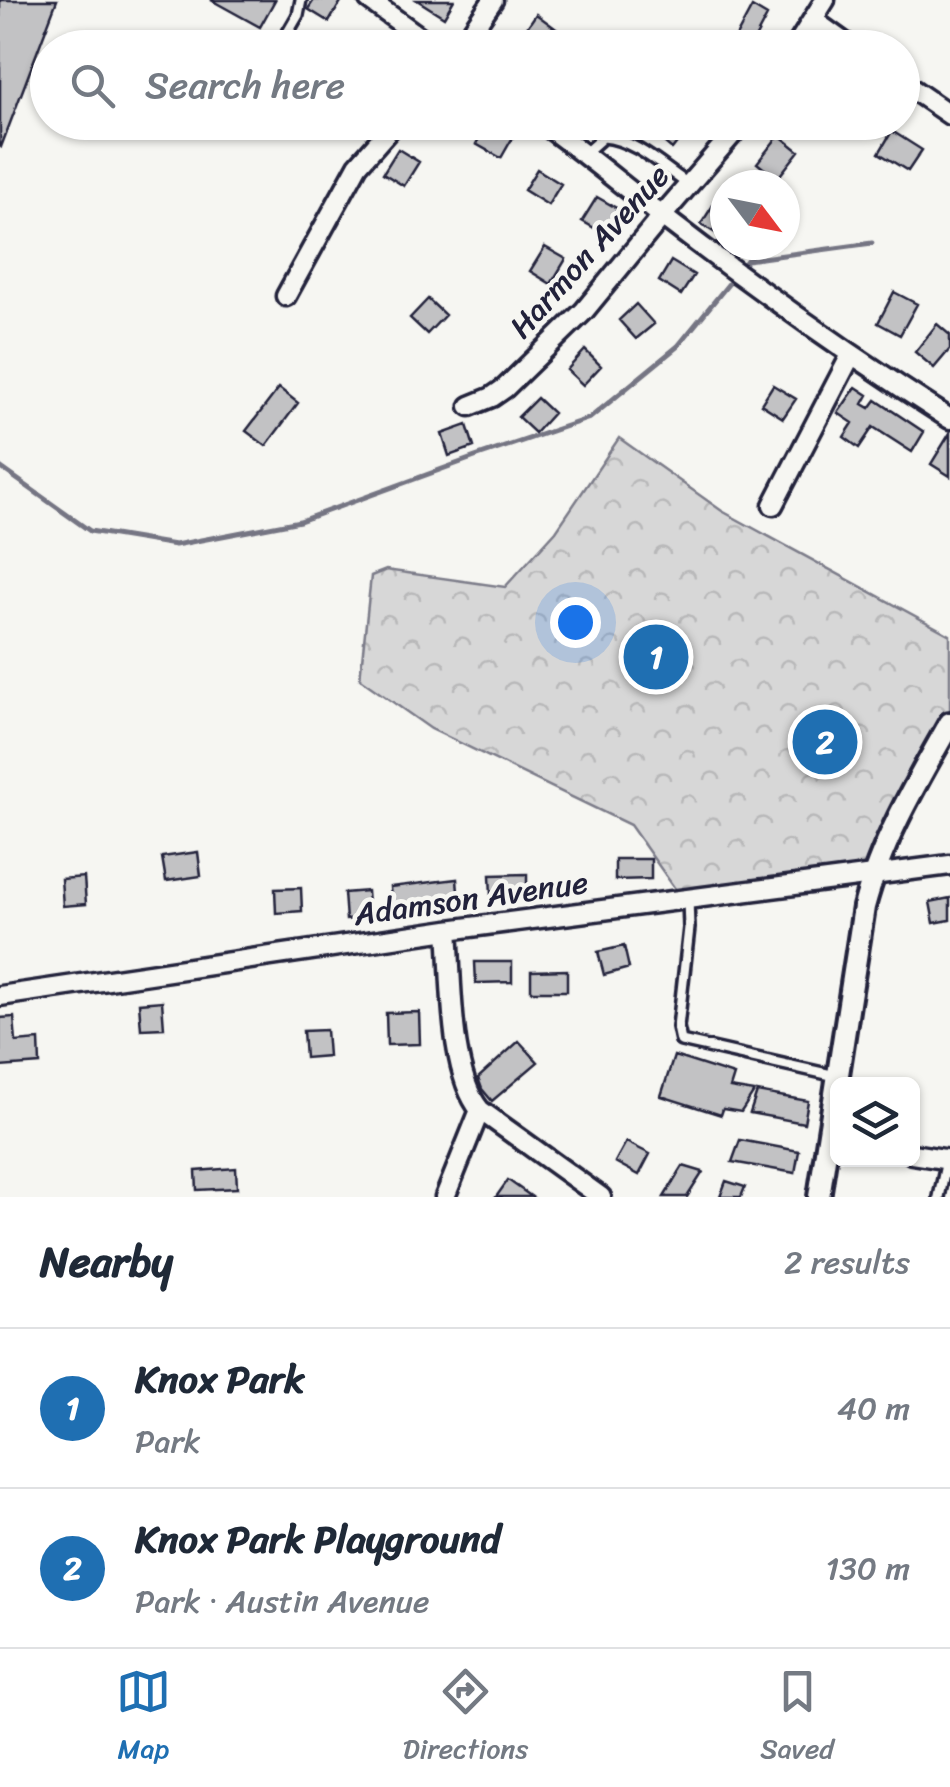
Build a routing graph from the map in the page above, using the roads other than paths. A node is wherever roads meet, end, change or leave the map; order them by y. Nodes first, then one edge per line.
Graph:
1 (301, 0) edge
2 (369, 0) edge
3 (492, 0) edge
4 (825, 0) edge
5 (812, 20) junction
6 (290, 30) edge
7 (410, 30) edge
8 (472, 30) edge
9 (806, 30) edge
10 (826, 30) edge
11 (920, 94) edge
12 (950, 115) edge
13 (380, 140) edge
14 (567, 140) edge
15 (600, 140) edge
16 (615, 140) edge
17 (728, 140) edge
18 (585, 153) junction
19 (689, 185) junction
20 (662, 216) junction
21 (286, 296) dead end
22 (851, 355) junction
23 (470, 406) dead end
24 (950, 418) edge
25 (773, 505) dead end
26 (950, 723) edge
27 (950, 865) edge
28 (872, 876) junction
29 (688, 900) junction
30 (448, 930) junction
31 (0, 996) edge
32 (839, 1076) joint
33 (480, 1110) junction
34 (830, 1154) edge
35 (920, 1155) edge
36 (948, 1160) edge
37 (445, 1197) edge
38 (601, 1197) edge
39 (819, 1197) edge
40 (938, 1197) edge

1 - 6 lane
2 - 7 street
3 - 8 street
4 - 5 street
5 - 9 street
5 - 10 street
11 - 12 street
13 - 21 street
14 - 18 street
15 - 18 lane
16 - 19 lane
17 - 19 street, Harmon Avenue
18 - 20 street
19 - 20 street, Harmon Avenue
20 - 22 street
20 - 23 street, Harmon Avenue
22 - 24 street
22 - 25 street
26 - 28 street
27 - 28 street, Adamson Avenue
28 - 29 street, Adamson Avenue
28 - 32 street
29 - 30 street, Adamson Avenue
29 - 32 lane
30 - 31 street, Adamson Avenue
30 - 33 street
33 - 37 street
33 - 38 street
34 - 39 street
35 - 36 street
36 - 40 lane

